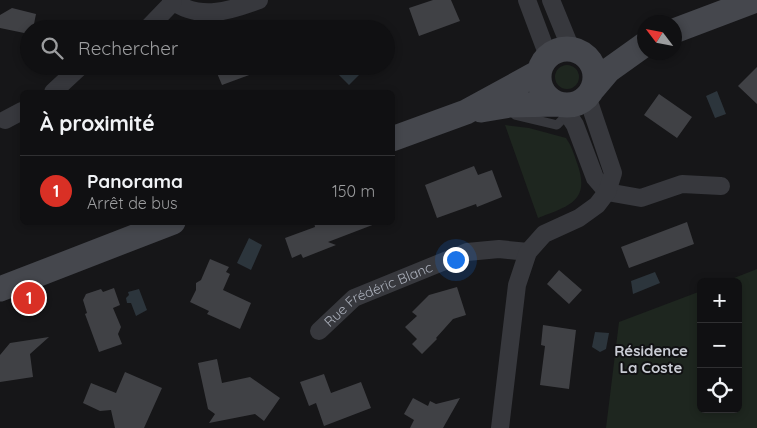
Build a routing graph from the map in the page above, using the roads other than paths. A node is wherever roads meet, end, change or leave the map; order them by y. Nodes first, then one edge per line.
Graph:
1 (259, 0) edge
2 (527, 0) edge
3 (551, 0) edge
4 (756, 0) edge
5 (172, 1) edge
6 (154, 20) edge
7 (682, 28) edge
8 (637, 44) edge
9 (637, 48) edge
10 (560, 57) junction
11 (71, 75) edge
12 (55, 90) edge
13 (574, 102) junction
14 (477, 110) junction
15 (20, 112) edge
16 (5, 120) dead end
17 (395, 138) edge
18 (721, 186) dead end
19 (606, 192) junction
20 (165, 225) edge
21 (528, 252) junction
22 (0, 288) edge
23 (318, 331) dead end
24 (500, 428) edge

1 - 5 street
2 - 10 street
3 - 10 street
4 - 7 main road
5 - 6 street
8 - 10 main road
9 - 13 main road
10 - 13 main road
10 - 13 main road
10 - 14 main road
11 - 12 street
13 - 14 main road
13 - 19 street
13 - 19 street
14 - 17 main road
15 - 16 street
18 - 19 street
19 - 21 street
20 - 22 main road
21 - 23 street, Rue Frédéric Blanc
21 - 24 street

